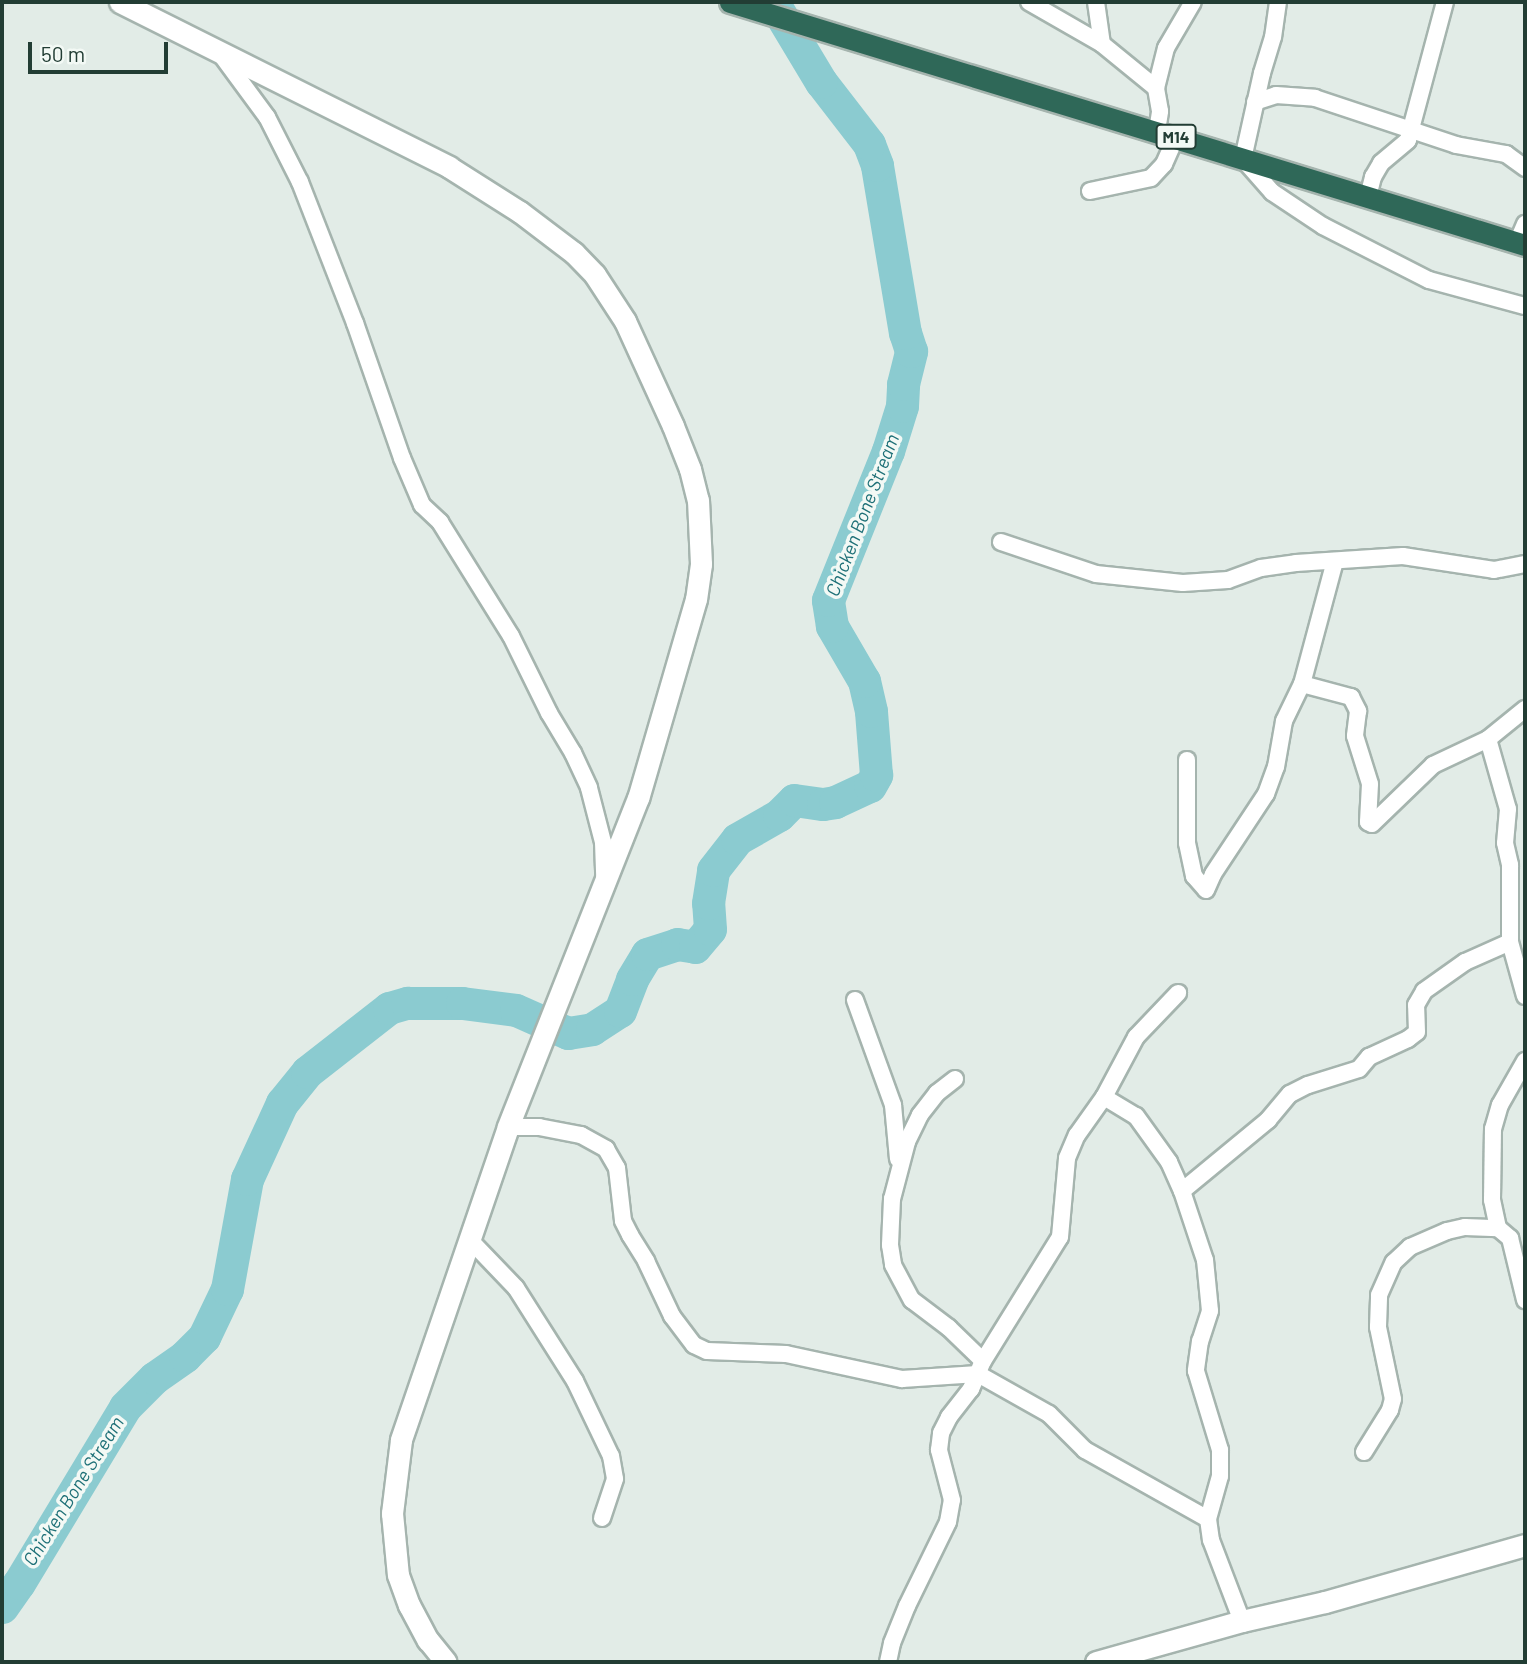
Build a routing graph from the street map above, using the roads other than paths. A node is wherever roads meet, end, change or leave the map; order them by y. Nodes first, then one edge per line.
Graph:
1 (120, 2) edge
2 (1029, 2) edge
3 (1096, 2) edge
4 (1193, 2) edge
5 (1278, 2) edge
6 (1445, 2) edge
7 (738, 5) edge
8 (1102, 44) junction
9 (218, 51) junction
10 (1156, 88) junction
11 (1255, 102) junction
12 (1411, 128) junction
13 (1166, 134) junction
14 (1243, 159) junction
15 (1525, 168) edge
16 (1090, 191) dead end
17 (1368, 197) junction
18 (1523, 237) edge
19 (1525, 306) edge
20 (1001, 542) dead end
21 (1335, 561) junction
22 (1525, 564) edge
23 (1302, 684) junction
24 (1525, 709) edge
25 (1488, 739) junction
26 (1187, 760) dead end
27 (604, 890) junction
28 (1510, 942) junction
29 (1178, 993) dead end
30 (1525, 996) edge
31 (855, 1000) dead end
32 (1525, 1061) edge
33 (955, 1079) dead end
34 (1104, 1097) junction
35 (508, 1126) junction
36 (898, 1175) junction
37 (1182, 1191) junction
38 (1498, 1228) junction
39 (470, 1240) junction
40 (1525, 1300) edge
41 (980, 1367) junction
42 (1364, 1452) dead end
43 (602, 1518) dead end
44 (1208, 1519) junction
45 (1525, 1545) edge
46 (1242, 1621) junction
47 (446, 1662) edge
48 (888, 1662) edge
49 (1096, 1662) edge

1 - 9 street
2 - 8 street
3 - 8 street
4 - 10 street
5 - 11 street
6 - 12 street
7 - 13 highway, M14
8 - 10 street
9 - 27 street
9 - 27 street
10 - 13 street
11 - 12 street
11 - 14 street
12 - 15 street
12 - 17 street
13 - 14 highway, M14
13 - 16 street
14 - 17 highway, M14
14 - 19 street
17 - 18 highway, M14
20 - 21 street
21 - 22 street
21 - 23 street
23 - 25 street
23 - 26 street
24 - 25 street
25 - 28 street
27 - 35 street
28 - 30 street
28 - 37 street
29 - 34 street
31 - 36 street
32 - 38 street
33 - 36 street
34 - 37 street
34 - 41 street
35 - 39 street
35 - 41 street
36 - 41 street
37 - 44 street
38 - 40 street
38 - 42 street
39 - 43 street
39 - 47 street
41 - 44 street
41 - 48 street
44 - 46 street
45 - 46 street
46 - 49 street

